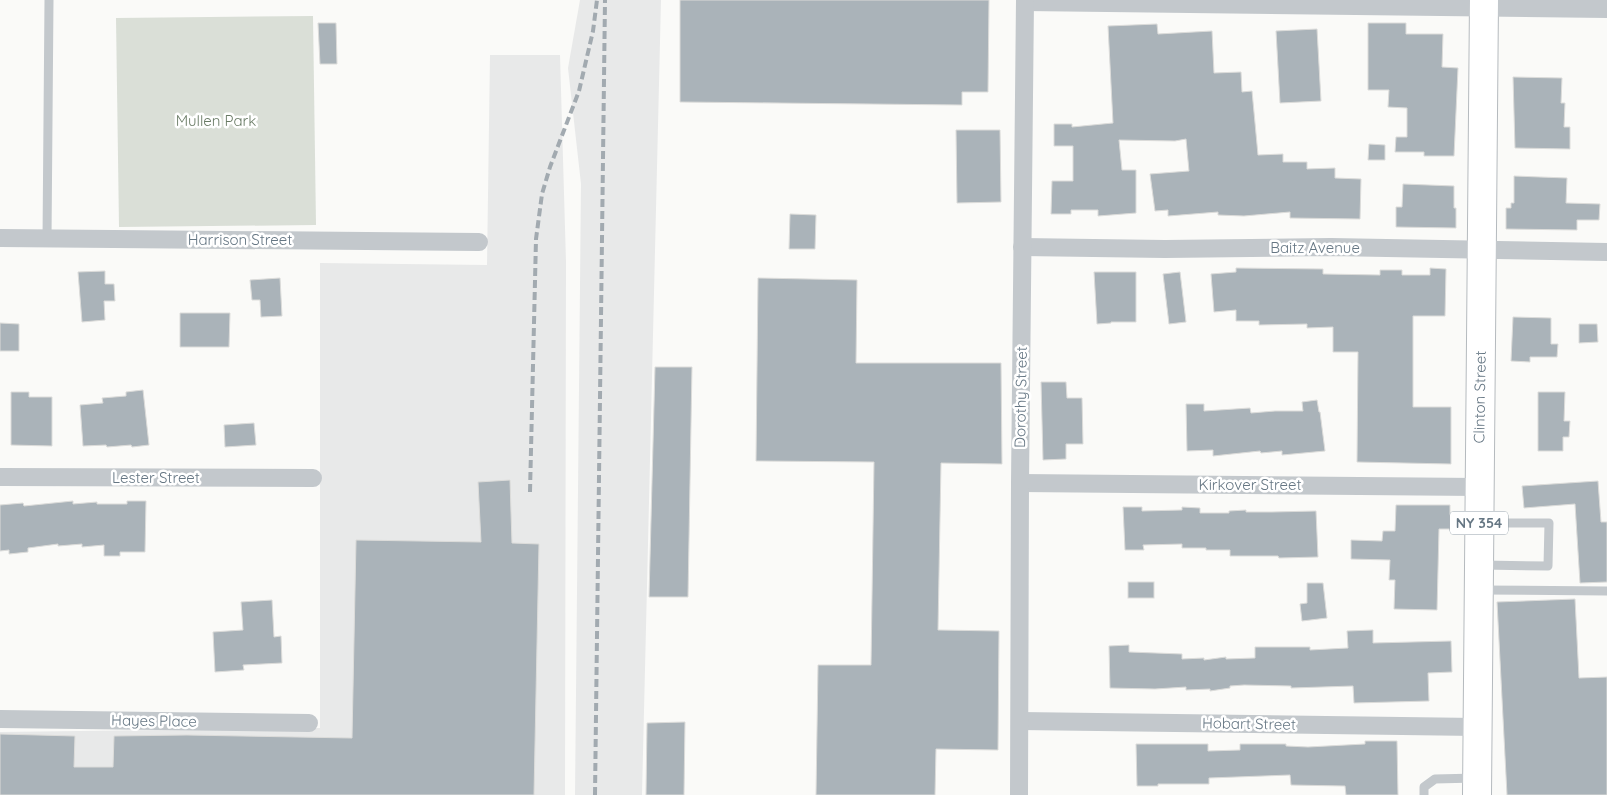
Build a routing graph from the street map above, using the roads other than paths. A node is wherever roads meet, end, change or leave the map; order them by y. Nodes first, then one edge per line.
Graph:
1 (49, 0) edge
2 (1025, 1) edge
3 (1279, 3) edge
4 (1484, 4) edge
5 (1607, 9) edge
6 (0, 238) edge
7 (47, 239) junction
8 (479, 242) dead end
9 (1022, 247) junction
10 (1481, 250) junction
11 (1607, 252) edge
12 (0, 477) edge
13 (312, 478) dead end
14 (1020, 483) junction
15 (1479, 487) junction
16 (1479, 522) junction
17 (1479, 578) junction
18 (1607, 591) edge
19 (0, 719) edge
20 (1020, 721) junction
21 (309, 723) dead end
22 (1477, 727) junction
23 (1477, 787) edge
24 (1019, 795) edge
25 (1424, 795) edge

1 - 7 lane
2 - 3 street
2 - 9 street, Dorothy Street
3 - 4 street
4 - 5 street
4 - 10 main road, Clinton Street / NY 354
6 - 7 street, Harrison Street
7 - 8 street, Harrison Street
9 - 10 street, Baitz Avenue
9 - 14 street, Dorothy Street
10 - 11 street, Baitz Avenue
10 - 15 main road, Clinton Street / NY 354
12 - 13 street, Lester Street
14 - 15 street, Kirkover Street
14 - 20 street, Dorothy Street
15 - 16 main road, Clinton Street / NY 354
16 - 17 main road, Clinton Street / NY 354
16 - 17 lane
17 - 18 lane
17 - 22 main road, Clinton Street / NY 354
19 - 21 street, Hayes Place
20 - 22 street, Hobart Street
20 - 24 street, Dorothy Street
22 - 23 main road, Clinton Street / NY 354
23 - 25 lane

